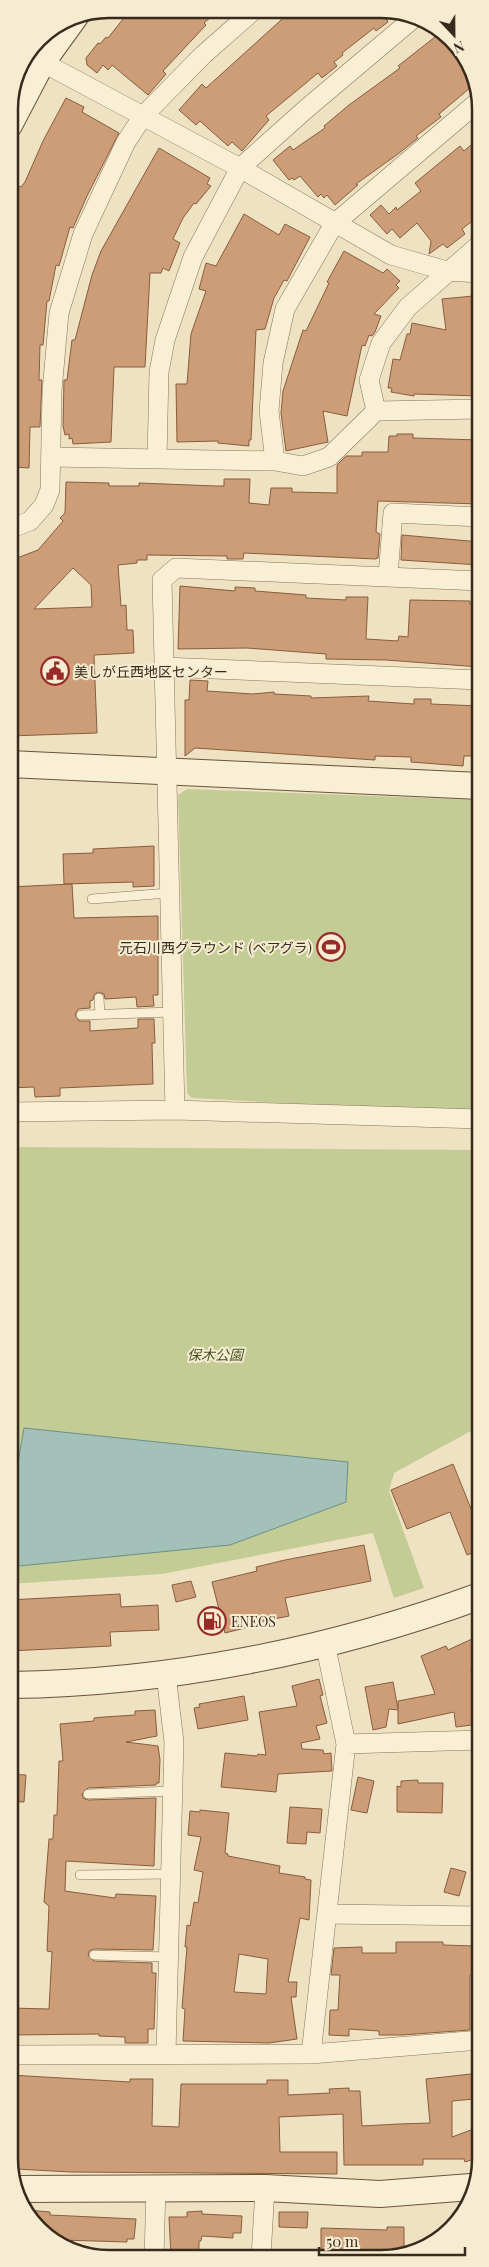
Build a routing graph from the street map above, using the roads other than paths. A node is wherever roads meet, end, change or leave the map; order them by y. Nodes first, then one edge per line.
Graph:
1 (245, 18) edge
2 (409, 22) edge
3 (60, 32) edge
4 (35, 58) edge
5 (18, 102) edge
6 (472, 107) edge
7 (143, 116) junction
8 (240, 168) junction
9 (334, 224) junction
10 (472, 251) edge
11 (447, 272) junction
12 (472, 273) edge
13 (472, 409) edge
14 (376, 411) junction
15 (51, 457) junction
16 (157, 459) junction
17 (275, 462) junction
18 (472, 517) edge
19 (18, 526) edge
20 (388, 576) junction
21 (472, 581) edge
22 (164, 667) junction
23 (472, 680) edge
24 (18, 764) edge
25 (167, 770) junction
26 (472, 786) edge
27 (169, 893) junction
28 (92, 899) dead end
29 (99, 998) dead end
30 (172, 1012) junction
31 (100, 1014) junction
32 (81, 1015) dead end
33 (175, 1110) junction
34 (18, 1112) edge
35 (472, 1119) edge
36 (471, 1599) edge
37 (325, 1643) junction
38 (166, 1674) junction
39 (18, 1685) edge
40 (471, 1740) edge
41 (346, 1744) junction
42 (173, 1791) junction
43 (88, 1794) dead end
44 (171, 1874) junction
45 (80, 1875) dead end
46 (328, 1914) junction
47 (471, 1916) edge
48 (94, 1955) dead end
49 (169, 1957) junction
50 (471, 2041) edge
51 (166, 2054) junction
52 (311, 2054) junction
53 (18, 2055) edge
54 (467, 2187) edge
55 (156, 2188) junction
56 (265, 2188) junction
57 (22, 2189) edge
58 (154, 2250) edge
59 (261, 2250) edge

1 - 7 street
2 - 8 street
3 - 4 street
4 - 5 street
4 - 7 street
6 - 9 street
7 - 8 street
7 - 15 street
8 - 9 street
8 - 16 street
9 - 11 street
9 - 17 street
10 - 11 street
11 - 12 street
11 - 14 street
13 - 14 street
14 - 17 street
15 - 16 street
15 - 19 street
16 - 17 street
18 - 20 street
20 - 21 street
20 - 22 street
22 - 23 street
22 - 25 street
24 - 25 street
25 - 26 street
25 - 27 street
27 - 28 lane
27 - 30 street
29 - 31 lane
30 - 31 lane
30 - 33 street
31 - 32 lane
33 - 34 street
33 - 35 street
36 - 37 street
37 - 38 street
37 - 41 street
38 - 39 street
38 - 42 street
40 - 41 street
41 - 46 street
42 - 43 lane
42 - 44 street
44 - 45 lane
44 - 49 street
46 - 47 street
46 - 52 street
48 - 49 lane
49 - 51 street
50 - 52 street
51 - 52 street
51 - 53 street
54 - 56 street
55 - 56 street
55 - 57 street
55 - 58 street
56 - 59 street

